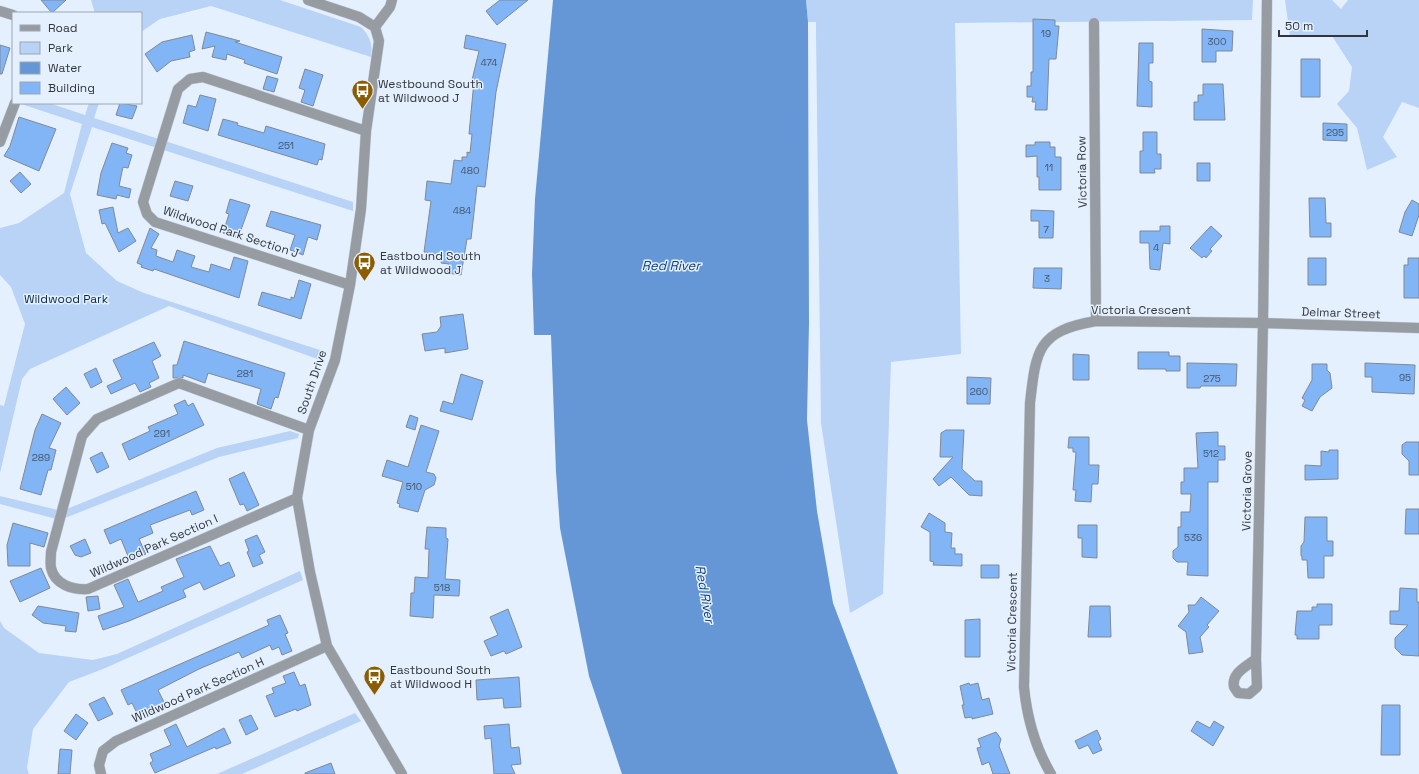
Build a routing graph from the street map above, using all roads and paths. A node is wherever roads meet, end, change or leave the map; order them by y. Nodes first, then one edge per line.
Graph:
1 (308, 0) edge
2 (392, 0) edge
3 (1267, 0) edge
4 (0, 11) edge
5 (12, 15) edge
6 (1094, 23) dead end
7 (375, 27) junction
8 (15, 104) edge
9 (366, 131) junction
10 (0, 142) edge
11 (350, 285) junction
12 (1096, 321) junction
13 (1263, 323) junction
14 (1419, 328) edge
15 (309, 430) junction
16 (297, 498) junction
17 (327, 646) junction
18 (1256, 660) dead end
19 (101, 774) edge
20 (402, 774) edge
21 (1051, 774) edge

1 - 7 street
2 - 7 street
3 - 13 street
4 - 5 street
6 - 12 street, Victoria Row
7 - 9 street, South Drive
8 - 10 street
9 - 11 street, South Drive
9 - 11 street, Wildwood Park Section J
11 - 15 street, South Drive
12 - 13 street, Victoria Crescent
12 - 21 street, Victoria Crescent
13 - 14 street, Delmar Street
13 - 18 street, Victoria Grove
15 - 16 street, South Drive
15 - 16 street, Wildwood Park Section I
16 - 17 street, South Drive
17 - 19 street, Wildwood Park Section H
17 - 20 street, South Drive

